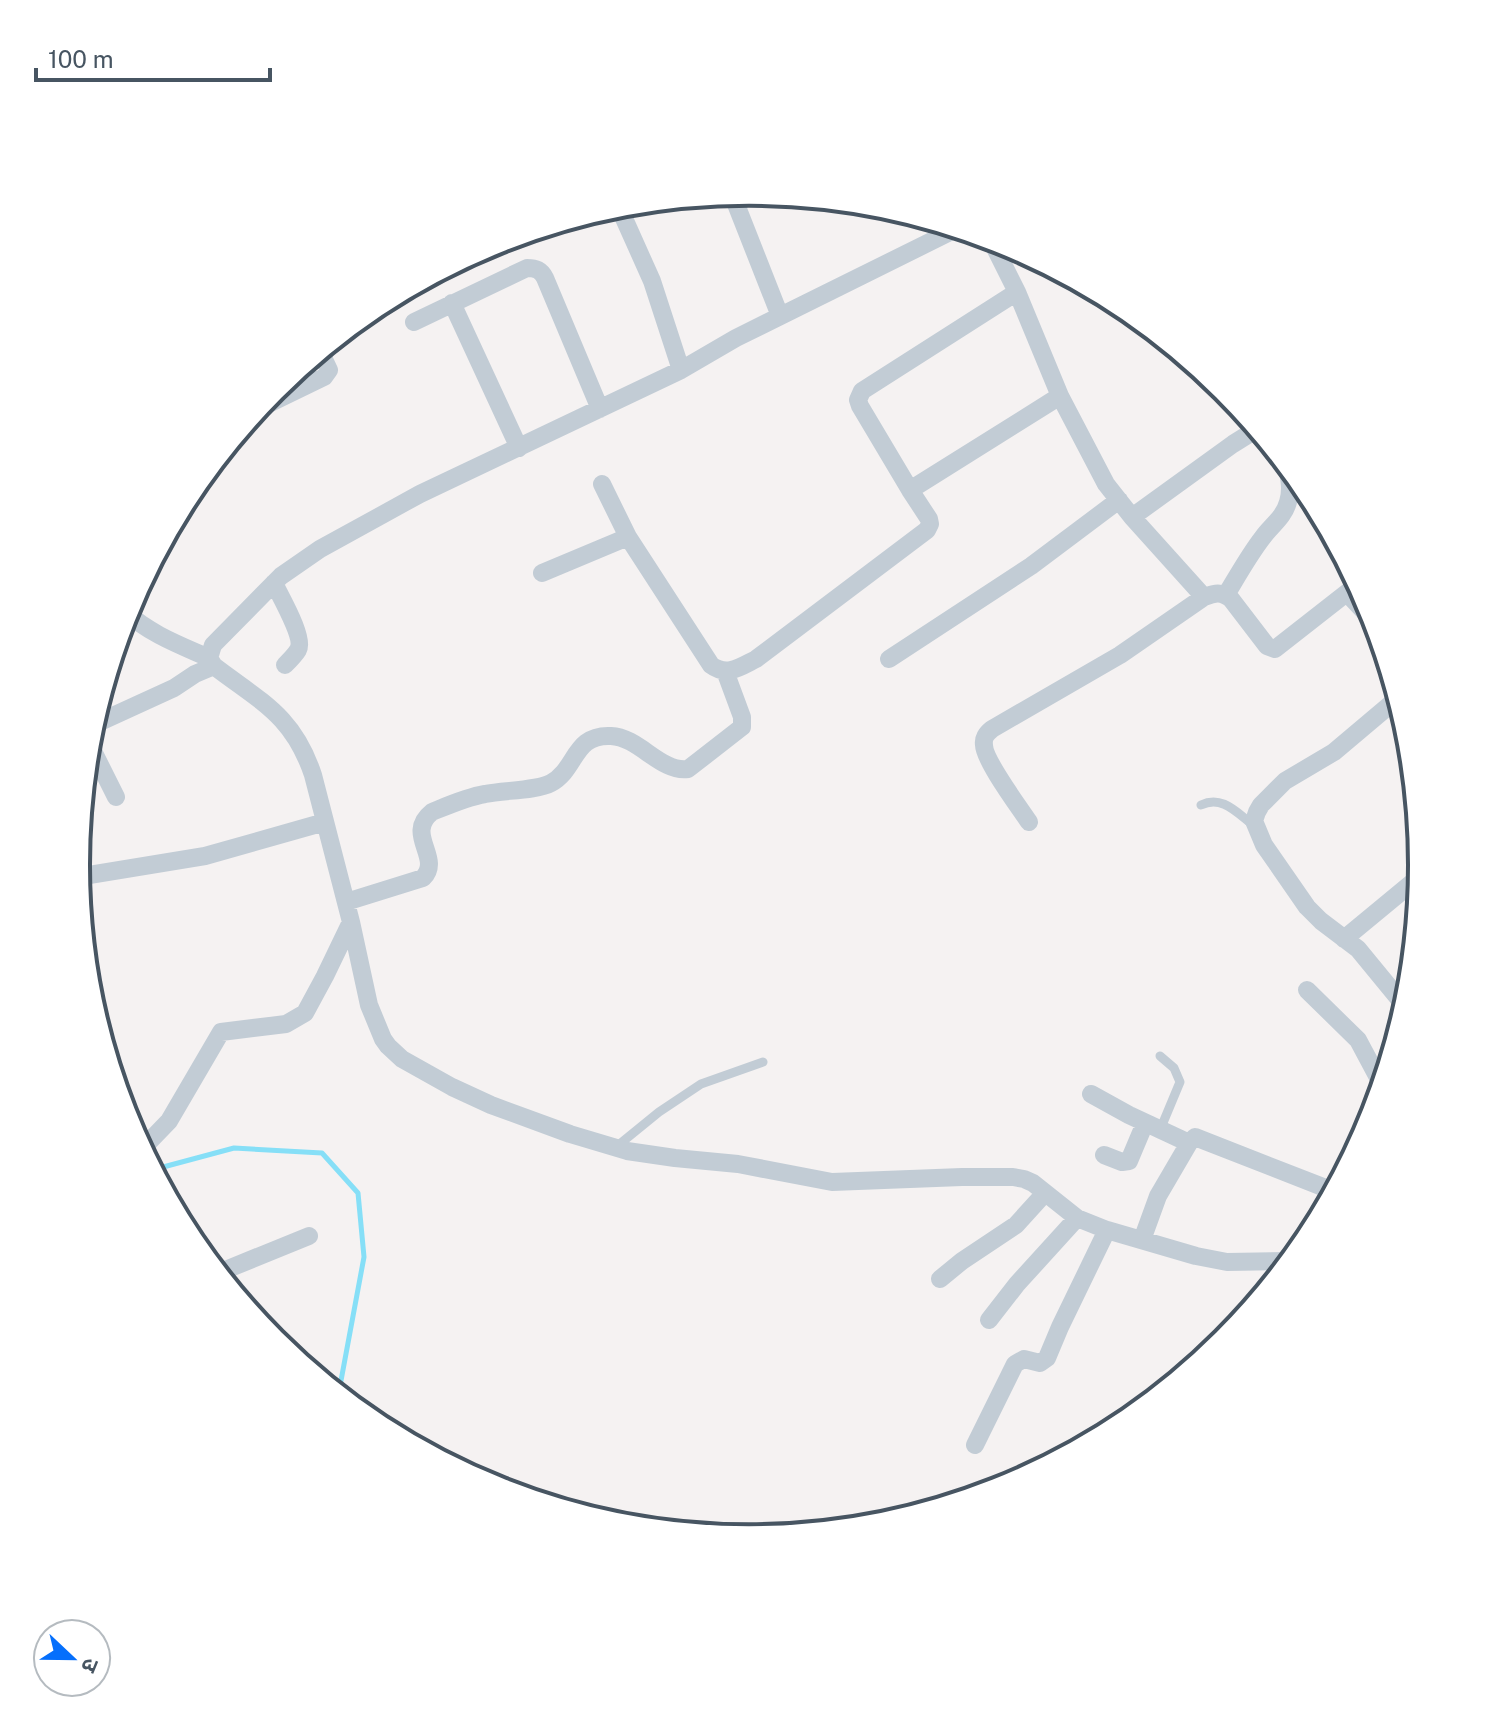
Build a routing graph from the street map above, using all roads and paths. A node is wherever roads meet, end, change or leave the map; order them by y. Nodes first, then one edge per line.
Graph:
1 (737, 206) edge
2 (624, 218) edge
3 (943, 235) edge
4 (999, 255) edge
5 (1017, 292) junction
6 (452, 303) junction
7 (780, 316) junction
8 (414, 322) dead end
9 (325, 361) edge
10 (681, 370) junction
11 (288, 395) edge
12 (1060, 396) junction
13 (600, 409) junction
14 (1248, 435) edge
15 (519, 448) junction
16 (602, 484) dead end
17 (1290, 489) edge
18 (910, 490) junction
19 (1119, 500) junction
20 (1132, 517) junction
21 (628, 537) junction
22 (542, 573) dead end
23 (274, 583) junction
24 (1348, 592) edge
25 (1226, 595) junction
26 (1204, 597) junction
27 (137, 621) edge
28 (889, 659) dead end
29 (212, 662) junction
30 (285, 665) dead end
31 (725, 671) junction
32 (1389, 706) edge
33 (107, 719) edge
34 (99, 762) edge
35 (116, 797) dead end
36 (1201, 805) dead end
37 (325, 822) junction
38 (1029, 822) dead end
39 (1255, 826) junction
40 (90, 875) edge
41 (1407, 887) edge
42 (346, 902) junction
43 (351, 922) junction
44 (1344, 939) junction
45 (1307, 990) dead end
46 (1395, 994) edge
47 (1160, 1056) dead end
48 (763, 1062) dead end
49 (1375, 1071) edge
50 (1091, 1094) dead end
51 (1153, 1126) junction
52 (151, 1140) edge
53 (1189, 1143) junction
54 (616, 1147) junction
55 (1104, 1155) dead end
56 (1324, 1187) edge
57 (1045, 1193) junction
58 (1077, 1218) junction
59 (1107, 1230) junction
60 (309, 1236) dead end
61 (1142, 1240) junction
62 (1275, 1261) edge
63 (228, 1269) edge
64 (940, 1279) dead end
65 (989, 1320) dead end
66 (975, 1445) dead end

1 - 7 street
2 - 10 street
3 - 7 street
4 - 5 street
5 - 12 street
5 - 18 street
6 - 8 street
6 - 13 street
6 - 15 street
7 - 10 street
9 - 11 street
10 - 13 street
12 - 18 street
12 - 19 street
13 - 15 street
14 - 20 street
15 - 23 street
16 - 21 street
17 - 25 street
18 - 31 street
19 - 20 street
19 - 28 street
20 - 26 street
21 - 22 street
21 - 31 street
23 - 29 street
23 - 30 street
24 - 25 street
25 - 26 street
26 - 38 street
27 - 29 street
29 - 33 street
29 - 37 street
31 - 42 street
32 - 39 street
34 - 35 street
36 - 39 lane
37 - 40 street
37 - 42 street
39 - 44 street
41 - 44 street
42 - 43 street
43 - 52 street
43 - 54 street
44 - 46 street
45 - 49 street
47 - 51 lane
48 - 54 lane
50 - 51 street
51 - 53 street
51 - 55 street
53 - 56 street
53 - 61 street
54 - 57 street
57 - 58 street
57 - 64 street
58 - 59 street
58 - 65 street
59 - 61 street
59 - 66 street
60 - 63 street
61 - 62 street

